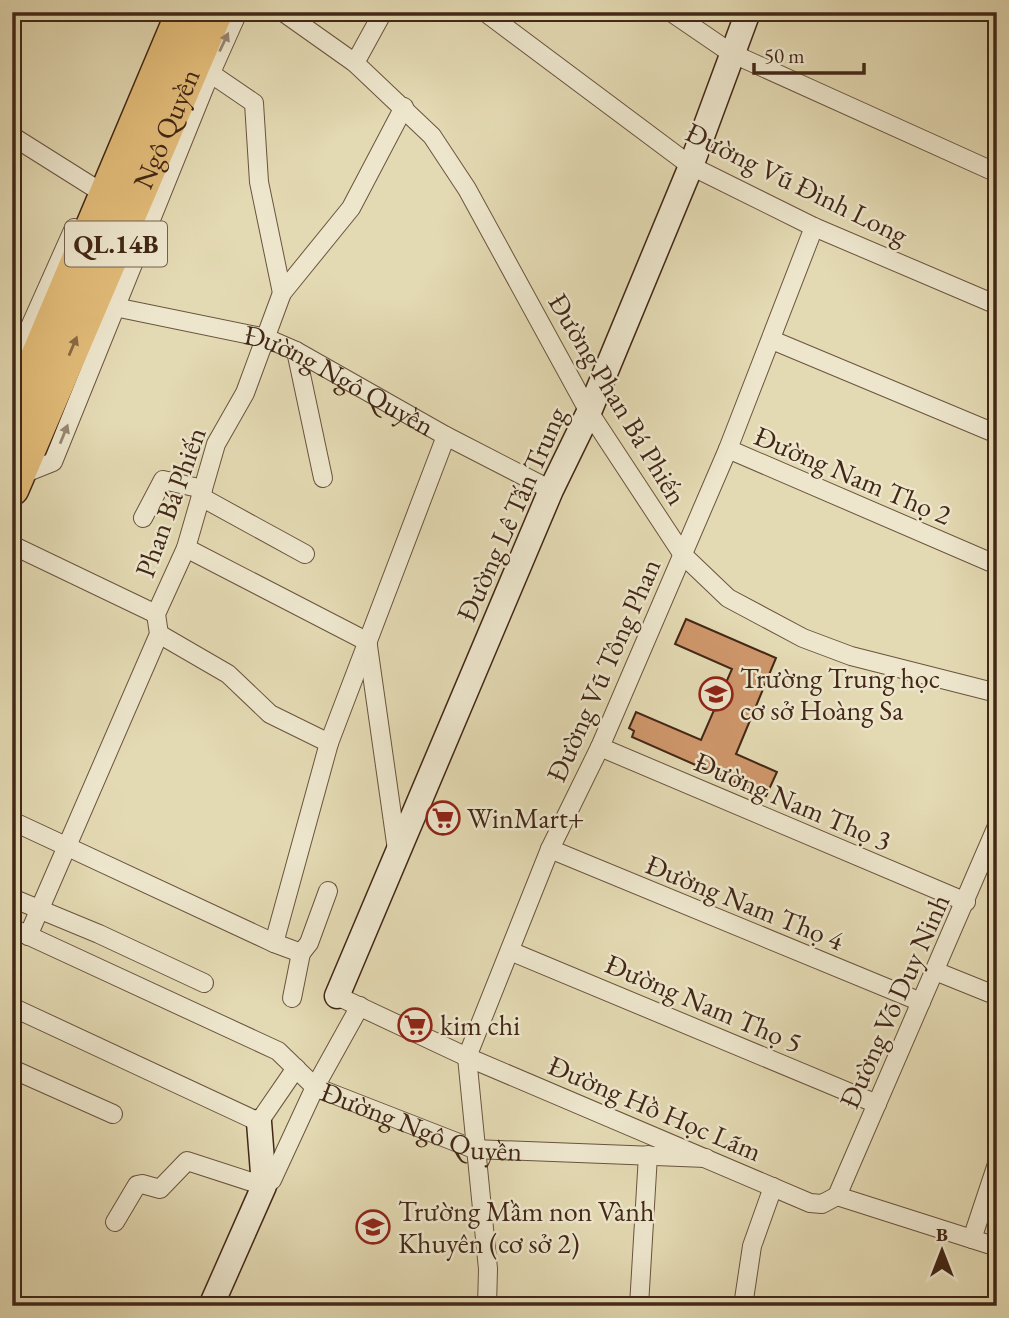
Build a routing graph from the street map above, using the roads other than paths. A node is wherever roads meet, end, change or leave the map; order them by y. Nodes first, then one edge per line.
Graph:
1 (166, 12) edge
2 (183, 12) edge
3 (216, 12) edge
4 (238, 12) edge
5 (283, 12) edge
6 (383, 12) edge
7 (485, 12) edge
8 (671, 12) edge
9 (748, 12) edge
10 (731, 53) junction
11 (355, 63) junction
12 (210, 73) junction
13 (404, 107) junction
14 (12, 136) edge
15 (691, 166) junction
16 (997, 173) edge
17 (93, 187) junction
18 (814, 227) junction
19 (282, 293) junction
20 (103, 305) junction
21 (997, 305) edge
22 (266, 338) junction
23 (772, 340) junction
24 (296, 351) junction
25 (12, 367) edge
26 (589, 412) junction
27 (12, 417) edge
28 (997, 434) edge
29 (446, 436) junction
30 (728, 449) junction
31 (323, 478) dead end
32 (15, 483) edge
33 (551, 490) junction
34 (202, 493) junction
35 (143, 518) dead end
36 (12, 545) edge
37 (186, 548) junction
38 (305, 554) dead end
39 (683, 555) junction
40 (997, 565) edge
41 (156, 614) junction
42 (159, 634) junction
43 (368, 642) junction
44 (997, 694) edge
45 (329, 743) junction
46 (600, 747) junction
47 (12, 821) edge
48 (997, 826) edge
49 (65, 845) junction
50 (550, 849) junction
51 (397, 850) junction
52 (327, 891) dead end
53 (12, 898) edge
54 (966, 902) junction
55 (38, 911) junction
56 (20, 932) edge
57 (99, 934) junction
58 (274, 943) junction
59 (510, 951) junction
60 (301, 953) junction
61 (86, 962) junction
62 (935, 971) junction
63 (204, 983) dead end
64 (337, 996) joint
65 (997, 996) edge
66 (292, 998) dead end
67 (921, 1002) junction
68 (360, 1006) junction
69 (12, 1007) edge
70 (467, 1056) junction
71 (296, 1068) junction
72 (12, 1069) edge
73 (315, 1087) junction
74 (877, 1104) junction
75 (113, 1114) dead end
76 (259, 1122) junction
77 (474, 1149) junction
78 (648, 1155) junction
79 (706, 1158) junction
80 (997, 1164) edge
81 (264, 1186) junction
82 (773, 1186) junction
83 (837, 1196) junction
84 (115, 1222) dead end
85 (972, 1239) junction
86 (997, 1247) edge
87 (211, 1306) edge
88 (487, 1306) edge
89 (639, 1306) edge
90 (743, 1306) edge

1 - 17 street
2 - 27 highway, Ngô Quyền / QL.14B
3 - 20 highway, Ngô Quyền / QL.14B
12 -> 4 street
5 - 11 street, Đường Phan Bá Phiến
6 - 11 street
7 - 15 street, Đường Vũ Đình Long
8 - 10 street
9 - 10 street, Đường Lê Tấn Trung
10 - 15 street, Đường Lê Tấn Trung
10 - 16 street
11 - 13 street, Đường Phan Bá Phiến
12 - 19 street
12 - 20 street
13 - 19 street, Phan Bá Phiến
13 - 26 street, Đường Phan Bá Phiến
14 - 17 street
15 - 18 street, Đường Vũ Đình Long
15 - 26 street, Đường Lê Tấn Trung
17 - 25 street
18 - 21 street, Đường Vũ Đình Long
18 - 23 street, Đường Vũ Tông Phan
19 - 22 street, Phan Bá Phiến
20 - 22 street, Đường Ngô Quyền
32 -> 20 highway, Ngô Quyền / QL.14B
22 - 24 street, Đường Ngô Quyền
22 - 34 street, Phan Bá Phiến
23 - 28 street
23 - 30 street, Đường Vũ Tông Phan
24 - 29 street, Đường Ngô Quyền
24 - 31 street
26 - 33 street, Đường Lê Tấn Trung
26 - 39 street, Đường Phan Bá Phiến
29 - 33 street, Đường Ngô Quyền
29 - 43 street
30 - 39 street, Đường Vũ Tông Phan
30 - 40 street, Đường Nam Thọ 2
33 - 51 street, Đường Lê Tấn Trung
34 - 35 street
34 - 37 street, Phan Bá Phiến
34 - 38 street
36 - 41 street
37 - 41 street, Phan Bá Phiến
37 - 43 street
39 - 44 street, Đường Phan Bá Phiến
39 - 46 street, Đường Vũ Tông Phan
41 - 42 street, Phan Bá Phiến
42 - 45 street
42 - 49 street
43 - 45 street
43 - 51 street
45 - 58 street
46 - 50 street, Đường Vũ Tông Phan
46 - 54 street, Đường Nam Thọ 3
47 - 49 street
48 - 54 street, Đường Võ Duy Ninh
49 - 55 street
49 - 58 street
50 - 59 street, Đường Vũ Tông Phan
50 - 67 street, Đường Nam Thọ 4
51 - 64 street, Đường Lê Tấn Trung
52 - 60 street
53 - 55 street
54 - 62 street, Đường Võ Duy Ninh
55 - 56 street
55 - 57 street
56 - 61 street, Đường Ngô Quyền
57 - 61 street
57 - 63 street
58 - 60 street
59 - 70 street, Đường Vũ Tông Phan
59 - 74 street, Đường Nam Thọ 5
60 - 66 street
61 - 71 street, Đường Ngô Quyền
62 - 65 street
62 - 67 street, Đường Võ Duy Ninh
64 - 68 street, Đường Hồ Học Lãm
67 - 74 street, Đường Võ Duy Ninh
68 - 70 street, Đường Hồ Học Lãm
68 - 73 street
69 - 76 street
70 - 77 street, Đường Vũ Tông Phan
70 - 79 street, Đường Hồ Học Lãm
71 - 73 street, Đường Ngô Quyền
71 - 76 street
72 - 75 street
73 - 77 street, Đường Ngô Quyền
73 - 81 street
74 - 83 street, Đường Võ Duy Ninh
76 - 81 street
77 - 78 street, Đường Ngô Quyền
77 - 88 street, Đường Vũ Tông Phan
78 - 79 street, Đường Ngô Quyền
78 - 89 street
79 - 82 street, Đường Hồ Học Lãm
80 - 85 street
81 - 84 street
81 - 87 street
82 - 83 street, Đường Hồ Học Lãm
82 - 90 street
83 - 85 street
85 - 86 street

